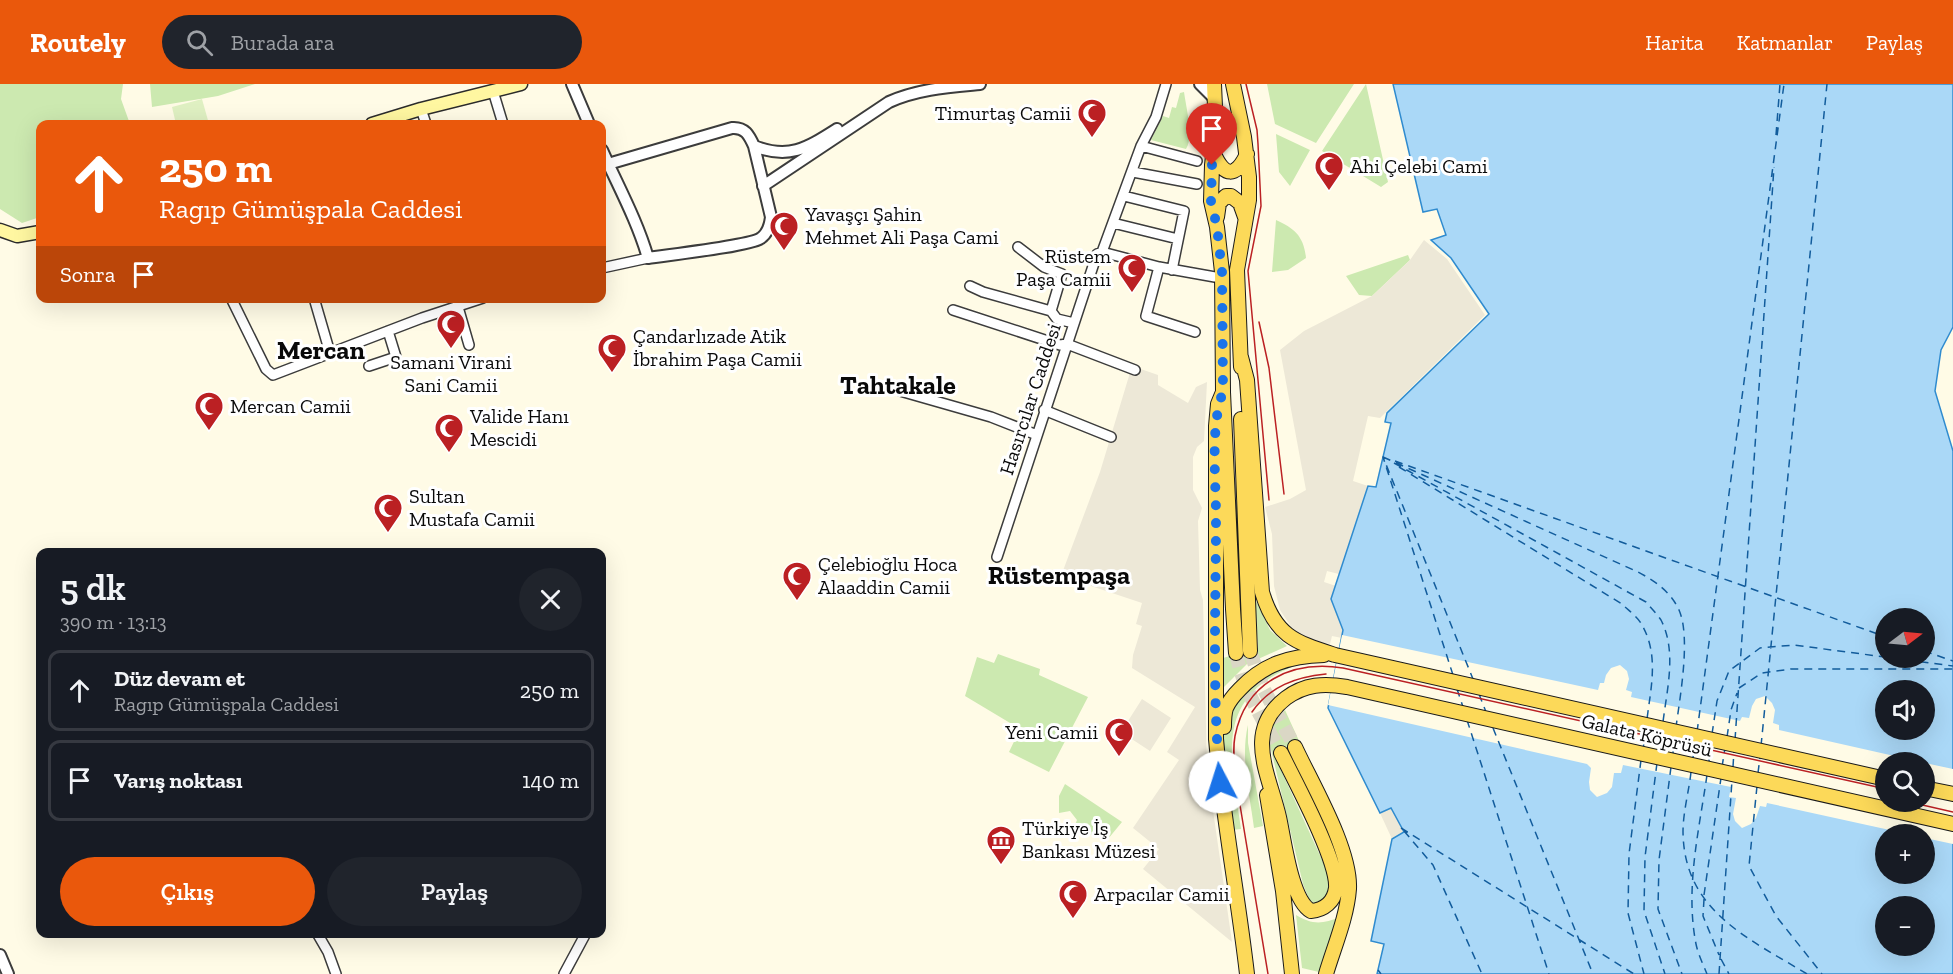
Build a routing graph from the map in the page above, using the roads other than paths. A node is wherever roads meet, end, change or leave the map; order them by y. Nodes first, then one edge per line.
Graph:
1 (521, 84) edge
2 (572, 84) edge
3 (928, 84) edge
4 (981, 84) edge
5 (1166, 84) edge
6 (1200, 84) edge
7 (1214, 84) edge
8 (1232, 87) edge
9 (493, 91) junction
10 (1215, 99) junction
11 (421, 109) junction
12 (385, 120) edge
13 (425, 120) edge
14 (502, 120) edge
15 (587, 120) edge
16 (754, 146) junction
17 (1141, 146) junction
18 (768, 151) junction
19 (1213, 152) junction
20 (1247, 154) junction
21 (1197, 161) dead end
22 (606, 165) edge
23 (606, 167) edge
24 (1133, 172) junction
25 (774, 180) junction
26 (1197, 184) dead end
27 (763, 186) junction
28 (1124, 196) junction
29 (1246, 219) junction
30 (1113, 223) junction
31 (1217, 227) junction
32 (0, 230) edge
33 (36, 233) edge
34 (1178, 239) junction
35 (1018, 247) dead end
36 (1100, 253) junction
37 (648, 258) junction
38 (606, 267) edge
39 (1159, 267) junction
40 (1172, 270) junction
41 (1215, 277) dead end
42 (970, 286) dead end
43 (233, 303) edge
44 (315, 303) edge
45 (469, 303) edge
46 (458, 307) junction
47 (953, 310) dead end
48 (1051, 311) junction
49 (1074, 323) junction
50 (388, 331) junction
51 (1195, 332) dead end
52 (1067, 344) junction
53 (469, 345) dead end
54 (330, 352) junction
55 (1241, 357) junction
56 (369, 366) dead end
57 (1135, 370) dead end
58 (900, 391) dead end
59 (1223, 392) junction
60 (1044, 410) junction
61 (1037, 435) junction
62 (1111, 437) dead end
63 (997, 557) dead end
64 (1335, 655) junction
65 (1295, 747) tunnel mouth
66 (1281, 753) tunnel mouth
67 (1218, 760) junction
68 (1267, 777) junction
69 (1875, 777) edge
70 (1935, 790) edge
71 (1953, 794) edge
72 (1953, 824) edge
73 (320, 938) edge
74 (583, 938) edge
75 (0, 955) edge
76 (8, 974) edge
77 (336, 974) edge
78 (564, 974) edge
79 (1247, 974) edge
80 (1292, 974) edge
81 (1326, 974) edge

1 - 9 main road
2 - 15 street
3 - 18 street
4 - 25 street
5 - 17 street, Hasırcılar Caddesi
6 - 10 street
7 - 10 main road
8 - 20 main road
9 - 11 main road
9 - 14 street
10 - 19 main road
11 - 12 main road
11 - 13 street
16 - 18 street
16 - 22 street
16 - 27 street
17 - 21 street
17 - 24 street, Hasırcılar Caddesi
18 - 25 street
19 - 20 main road
19 - 31 main road
20 - 29 main road
23 - 37 street
24 - 26 street
24 - 28 street, Hasırcılar Caddesi
25 - 27 street
27 - 37 street
28 - 30 street, Hasırcılar Caddesi
28 - 34 street
29 - 31 main road
29 - 55 main road
30 - 34 street
30 - 36 street, Hasırcılar Caddesi
31 - 59 main road
32 - 33 main road
34 - 40 street
35 - 48 street
36 - 39 street
36 - 49 street, Hasırcılar Caddesi
37 - 38 street
39 - 40 street
39 - 51 street
40 - 41 street
42 - 48 street
43 - 54 street
44 - 54 street
45 - 46 street
46 - 50 street
46 - 53 street
47 - 52 street
48 - 49 street
49 - 52 street, Hasırcılar Caddesi
50 - 54 street
50 - 56 street
52 - 57 street
52 - 60 street, Hasırcılar Caddesi
55 - 59 main road
55 - 64 main road
58 - 61 street
59 - 67 main road
60 - 61 street, Hasırcılar Caddesi
60 - 62 street
61 - 63 street, Hasırcılar Caddesi
64 - 67 main road
64 - 69 main road, Galata Köprüsü
65 - 81 main road
66 - 68 main road
67 - 79 main road
68 - 72 main road, Galata Köprüsü
68 - 80 main road
70 - 71 main road
73 - 77 street
74 - 78 street
75 - 76 street

